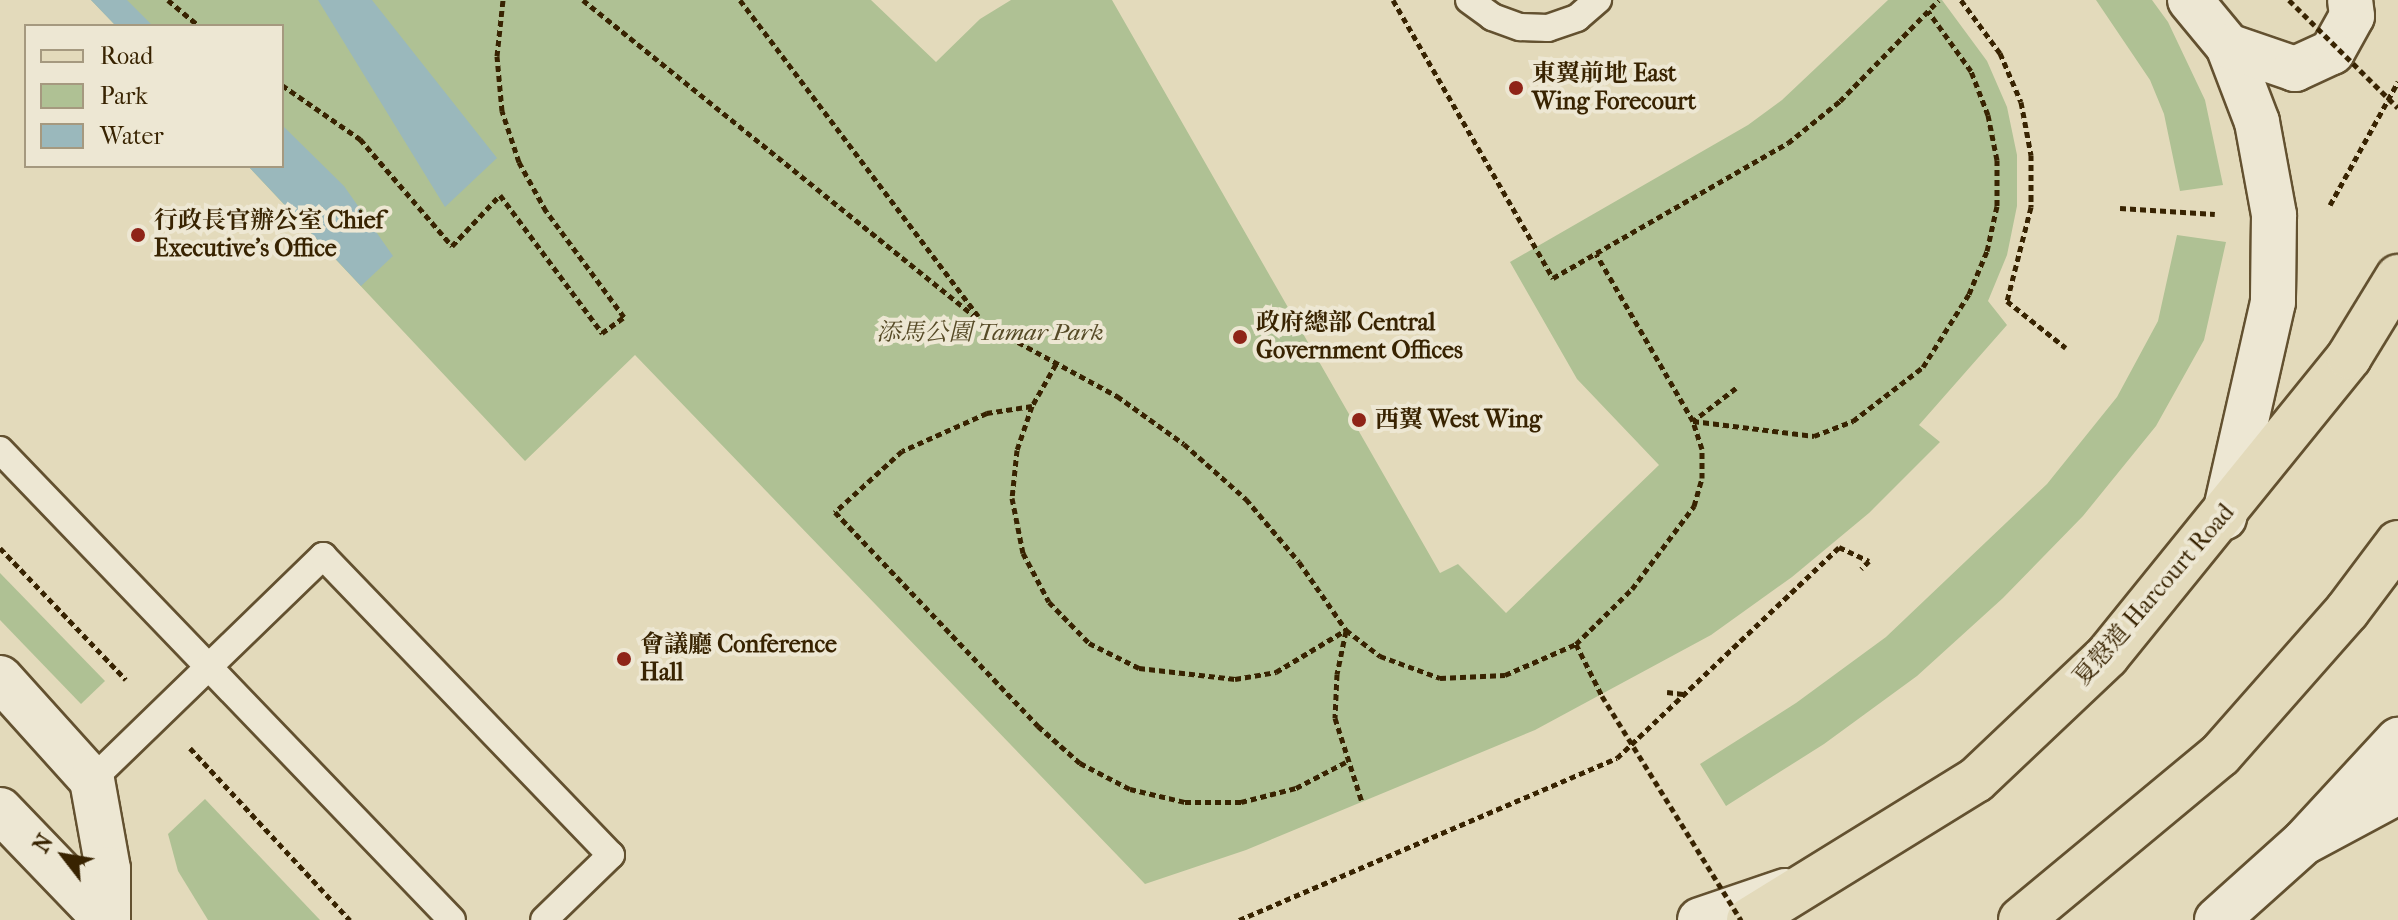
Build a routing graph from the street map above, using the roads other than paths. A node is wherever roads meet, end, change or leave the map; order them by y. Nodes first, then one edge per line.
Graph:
1 (1469, 0) edge
2 (1598, 0) edge
3 (2190, 0) edge
4 (2350, 0) edge
5 (2228, 46) junction
6 (2398, 277) edge
7 (0, 450) edge
8 (2224, 517) junction
9 (2398, 543) edge
10 (209, 667) junction
11 (0, 678) edge
12 (2398, 740) edge
13 (92, 780) junction
14 (2398, 792) edge
15 (0, 810) edge
16 (2304, 842) junction
17 (1813, 882) junction
18 (107, 920) edge
19 (452, 920) edge
20 (544, 920) edge
21 (1700, 920) edge
22 (1749, 920) edge
23 (2021, 920) edge
24 (2217, 920) edge

1 - 2 lane
3 - 5 main road
4 - 5 main road
5 - 8 main road
6 - 8 main road, 夏慤道 Harcourt Road
7 - 10 lane
8 - 17 main road, 夏慤道 Harcourt Road
9 - 23 main road
10 - 13 lane
10 - 19 lane
10 - 20 lane
11 - 13 main road
12 - 16 main road
13 - 18 main road
14 - 16 main road
15 - 18 main road
16 - 24 main road
17 - 21 main road, 夏慤道 Harcourt Road
17 - 22 main road, 夏慤道 Harcourt Road

